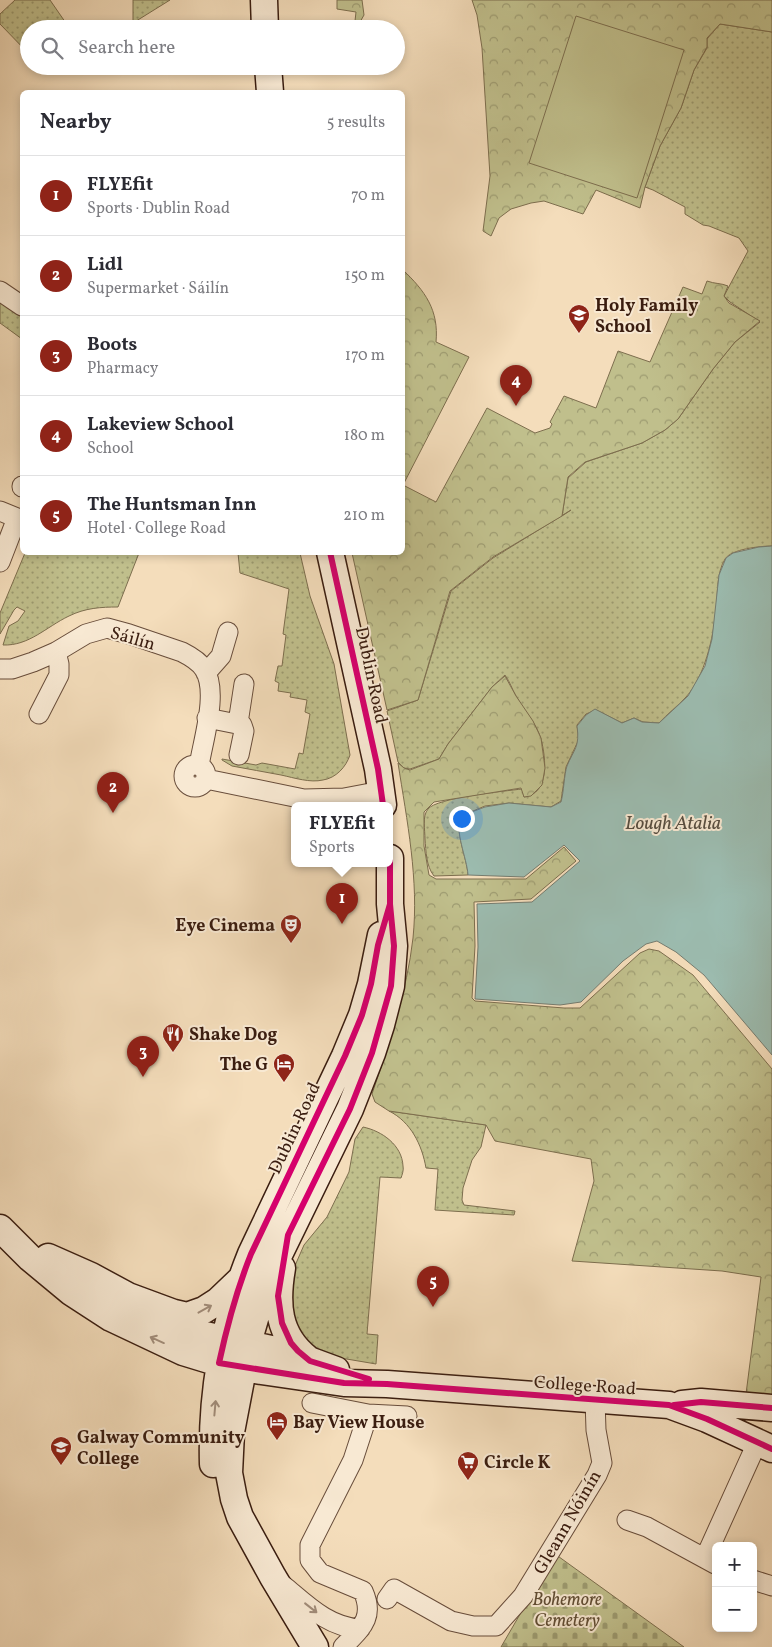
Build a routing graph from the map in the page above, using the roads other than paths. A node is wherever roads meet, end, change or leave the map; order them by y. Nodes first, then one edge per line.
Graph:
1 (264, 0) edge
2 (265, 20) edge
3 (269, 75) edge
4 (270, 90) edge
5 (0, 291) edge
6 (20, 305) edge
7 (13, 516) edge
8 (331, 555) edge
9 (0, 562) edge
10 (228, 632) dead end
11 (56, 652) junction
12 (0, 669) edge
13 (206, 673) junction
14 (244, 684) dead end
15 (39, 714) dead end
16 (207, 718) junction
17 (238, 723) junction
18 (239, 755) dead end
19 (382, 798) edge
20 (390, 867) edge
21 (390, 904) junction
22 (0, 1209) edge
23 (0, 1228) edge
24 (288, 1235) junction
25 (48, 1257) junction
26 (241, 1279) junction
27 (234, 1353) junction
28 (310, 1362) junction
29 (387, 1384) junction
30 (595, 1400) junction
31 (312, 1402) dead end
32 (669, 1406) junction
33 (772, 1408) edge
34 (368, 1414) junction
35 (407, 1416) dead end
36 (767, 1441) edge
37 (627, 1520) dead end
38 (710, 1561) edge
39 (273, 1577) junction
40 (757, 1581) edge
41 (772, 1586) edge
42 (387, 1599) dead end
43 (352, 1641) edge
44 (296, 1647) edge
45 (315, 1647) edge

1 - 2 main road
3 - 4 main road
5 - 6 street
7 - 9 street
8 - 19 main road, Dublin Road
10 - 13 street
11 - 12 street, Sáilín
11 - 13 street, Sáilín
11 - 15 street
13 - 16 street
14 - 17 street
16 - 17 street
16 - 19 street
17 - 18 street
20 - 21 main road, Dublin Road
21 - 24 main road, Dublin Road
21 - 26 main road, Dublin Road
22 - 25 main road
27 -> 23 main road
24 - 27 main road, Dublin Road
24 - 28 main road
25 -> 26 main road
25 - 27 main road
26 - 27 main road, Dublin Road
27 - 28 main road, College Road
27 - 29 main road, College Road
27 - 39 main road
44 -> 27 main road
28 - 29 main road, College Road
29 - 30 main road, College Road
30 - 32 main road, College Road
30 - 42 street, Gleann Nóinín
31 - 34 street
32 - 33 main road
32 - 36 main road, College Road
34 - 35 street
34 - 43 street
36 - 38 street
37 - 38 street
39 -> 43 street
39 - 45 main road
40 - 41 street

